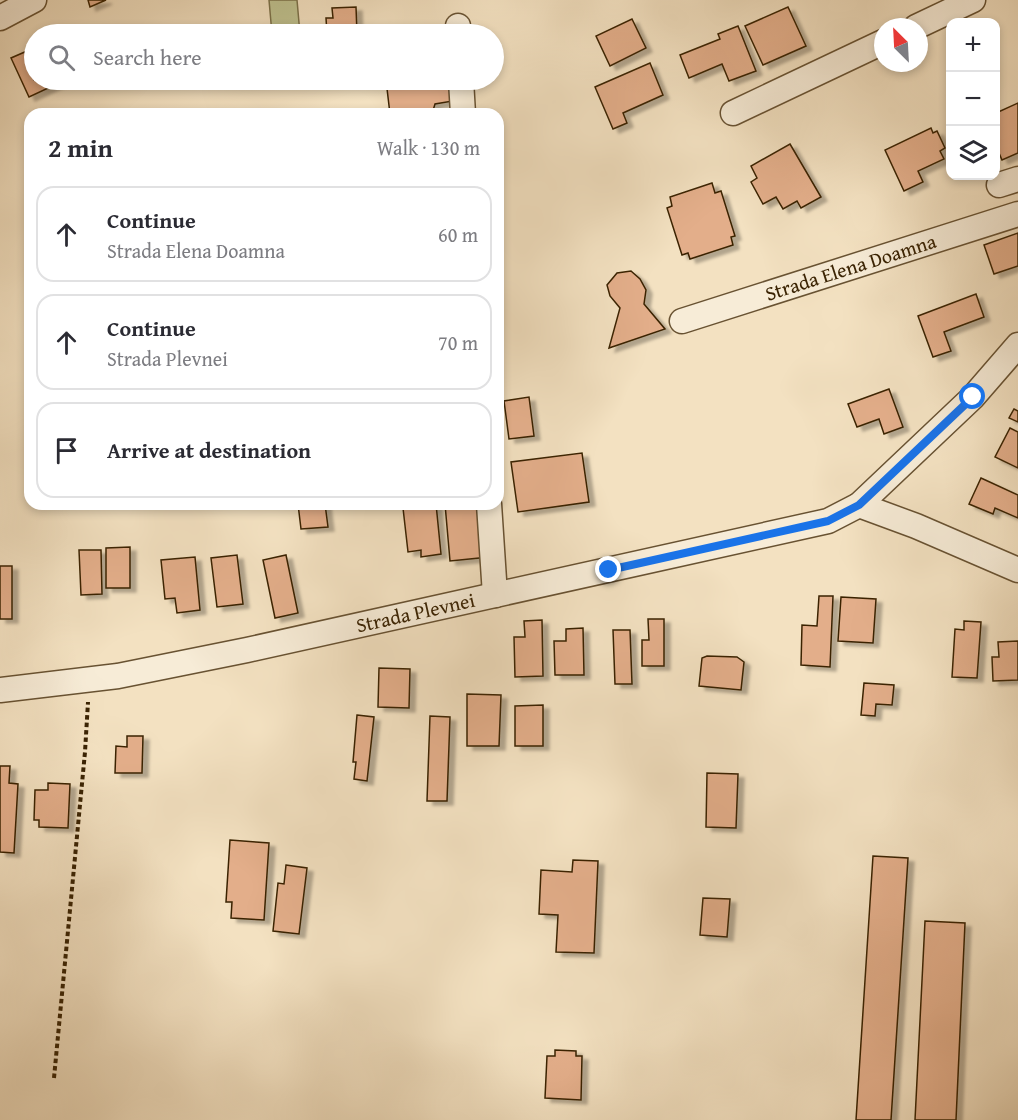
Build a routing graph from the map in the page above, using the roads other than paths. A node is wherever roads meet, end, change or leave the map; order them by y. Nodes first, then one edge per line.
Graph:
1 (34, 0) edge
2 (973, 0) edge
3 (0, 18) edge
4 (928, 21) edge
5 (874, 46) edge
6 (462, 90) edge
7 (463, 108) edge
8 (733, 113) dead end
9 (1018, 214) edge
10 (682, 321) dead end
11 (1018, 345) edge
12 (859, 505) junction
13 (489, 510) edge
14 (1018, 570) edge
15 (495, 596) junction
16 (0, 690) edge

1 - 3 street
2 - 4 street
5 - 8 street
6 - 7 street
9 - 10 street, Strada Elena Doamna
11 - 12 street
12 - 14 street
12 - 15 street, Strada Plevnei
13 - 15 street
15 - 16 street, Strada Plevnei

